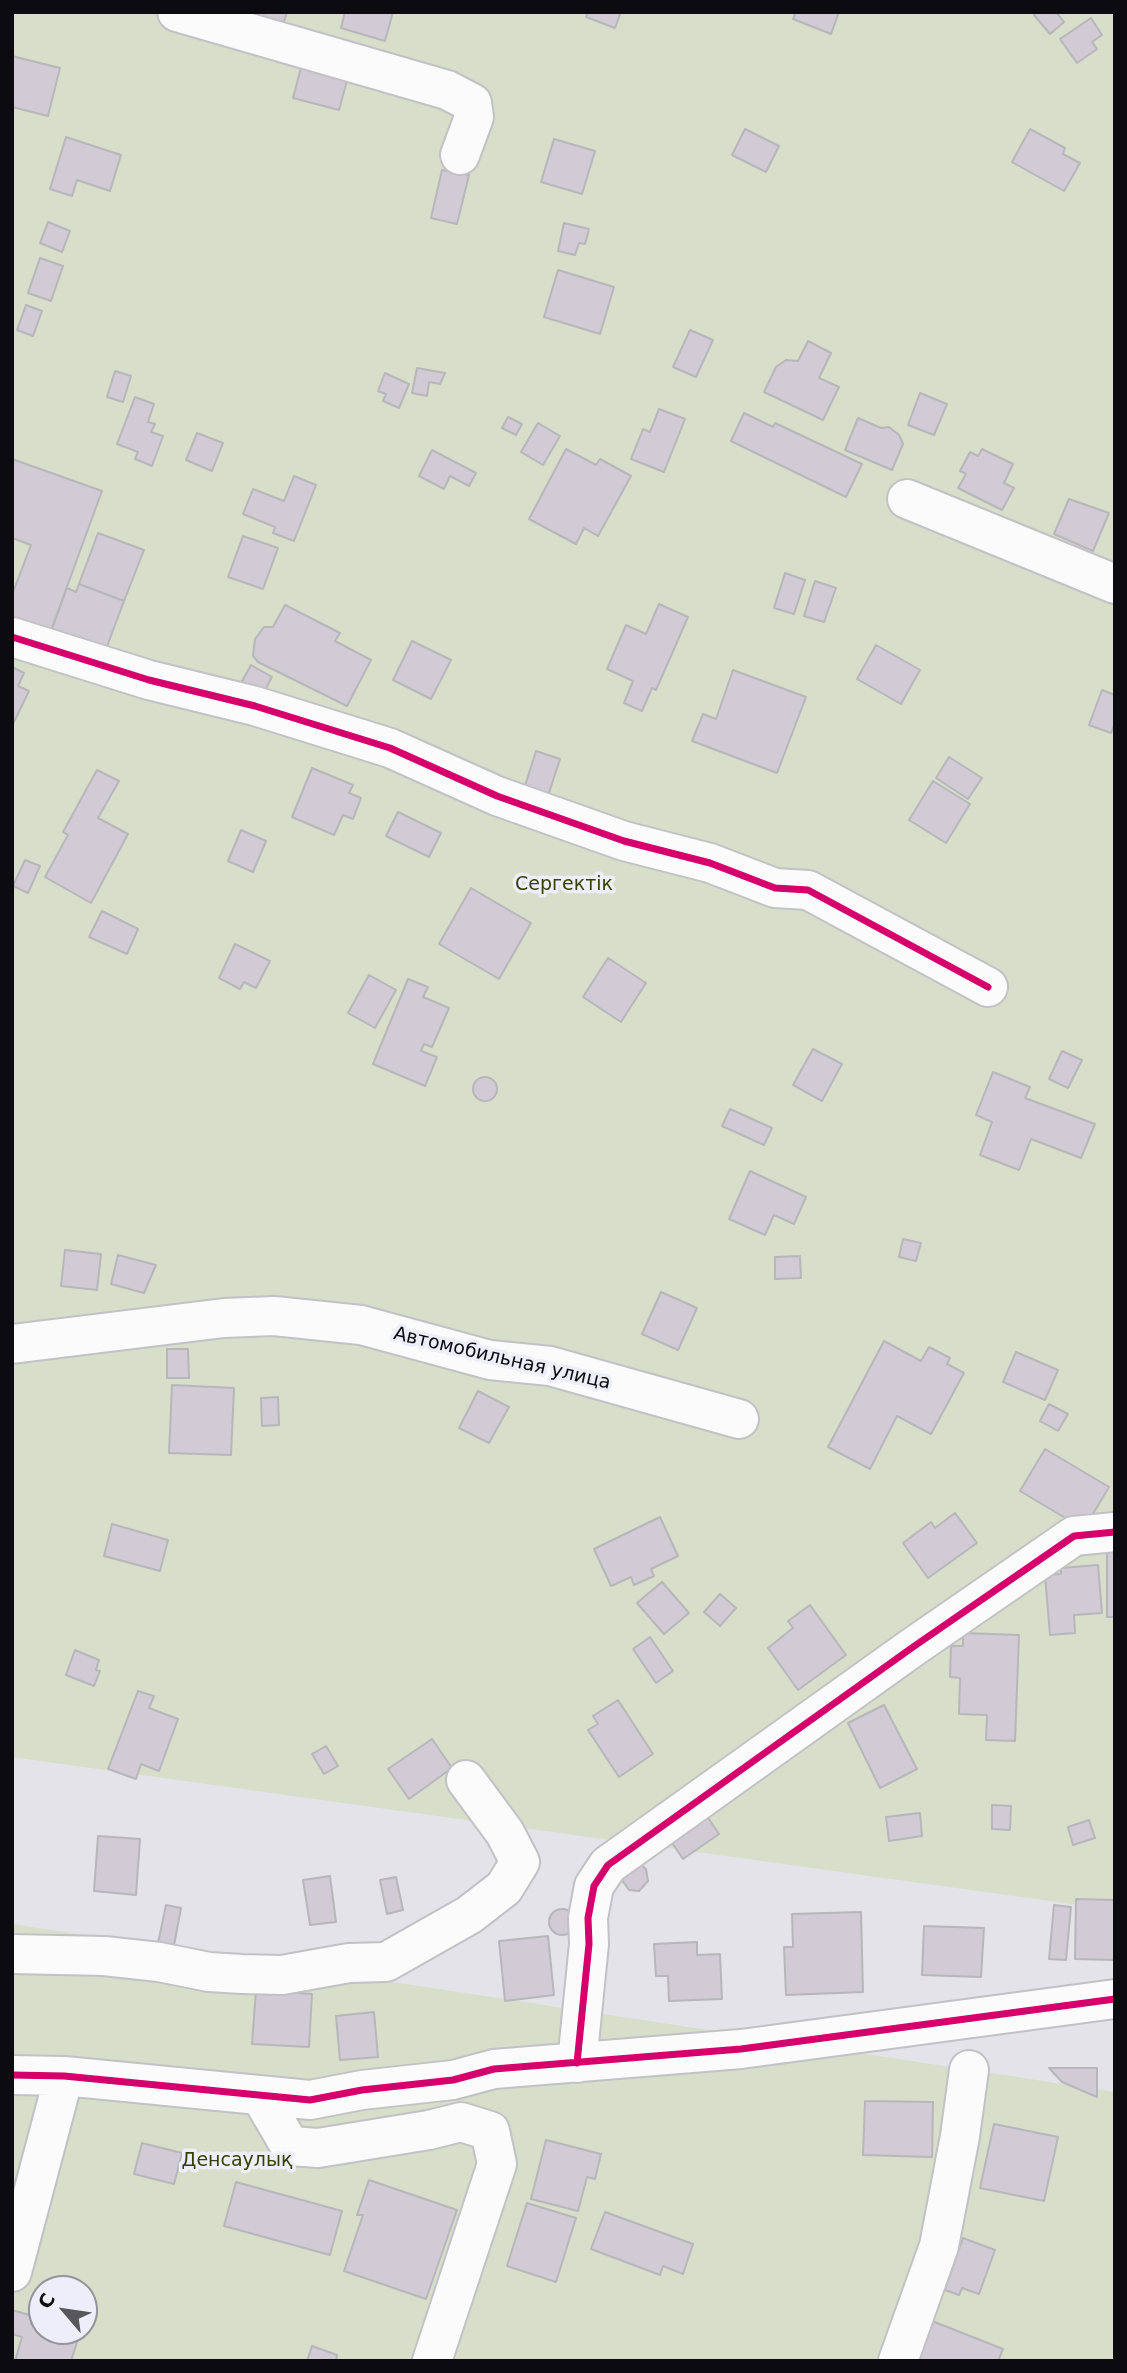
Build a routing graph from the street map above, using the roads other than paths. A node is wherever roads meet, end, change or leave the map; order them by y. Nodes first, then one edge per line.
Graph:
1 (177, 12) edge
2 (460, 155) dead end
3 (907, 499) dead end
4 (1115, 584) edge
5 (12, 637) edge
6 (988, 987) dead end
7 (12, 1344) edge
8 (739, 1419) dead end
9 (1109, 1532) edge
10 (466, 1780) dead end
11 (12, 1954) edge
12 (1115, 1999) edge
13 (577, 2063) junction
14 (969, 2070) dead end
15 (12, 2075) edge
16 (64, 2076) junction
17 (260, 2095) junction
18 (12, 2273) edge
19 (432, 2361) edge
20 (898, 2361) edge

1 - 2 street
3 - 4 street
5 - 6 street
7 - 8 street, Автомобильная улица
9 - 13 street
10 - 11 street
12 - 13 street
13 - 17 street
14 - 20 street
15 - 16 street
16 - 17 street
16 - 18 street
17 - 19 street

